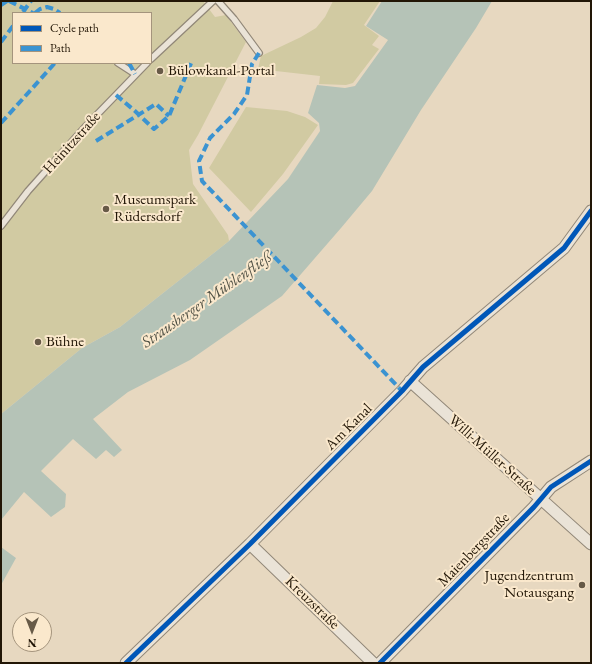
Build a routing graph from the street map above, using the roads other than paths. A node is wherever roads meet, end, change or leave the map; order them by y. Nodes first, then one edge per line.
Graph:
1 (213, 1) edge
2 (218, 1) edge
3 (259, 53) dead end
4 (152, 58) edge
5 (120, 64) edge
6 (146, 64) edge
7 (136, 74) junction
8 (591, 210) edge
9 (1, 226) edge
10 (410, 381) junction
11 (591, 461) edge
12 (540, 499) junction
13 (250, 544) junction
14 (591, 544) edge
15 (126, 663) edge
16 (373, 663) edge
17 (380, 663) edge

1 - 4 lane
2 - 3 lane
5 - 7 lane
6 - 7 lane, Heinitzstraße
7 - 9 lane, Heinitzstraße
8 - 10 street, Am Kanal
10 - 12 street, Willi-Müller-Straße
10 - 13 street, Am Kanal
11 - 12 street, Maienbergstraße
12 - 14 street, Willi-Müller-Straße
12 - 17 street, Maienbergstraße
13 - 15 street, Am Kanal
13 - 16 street, Kreuzstraße

